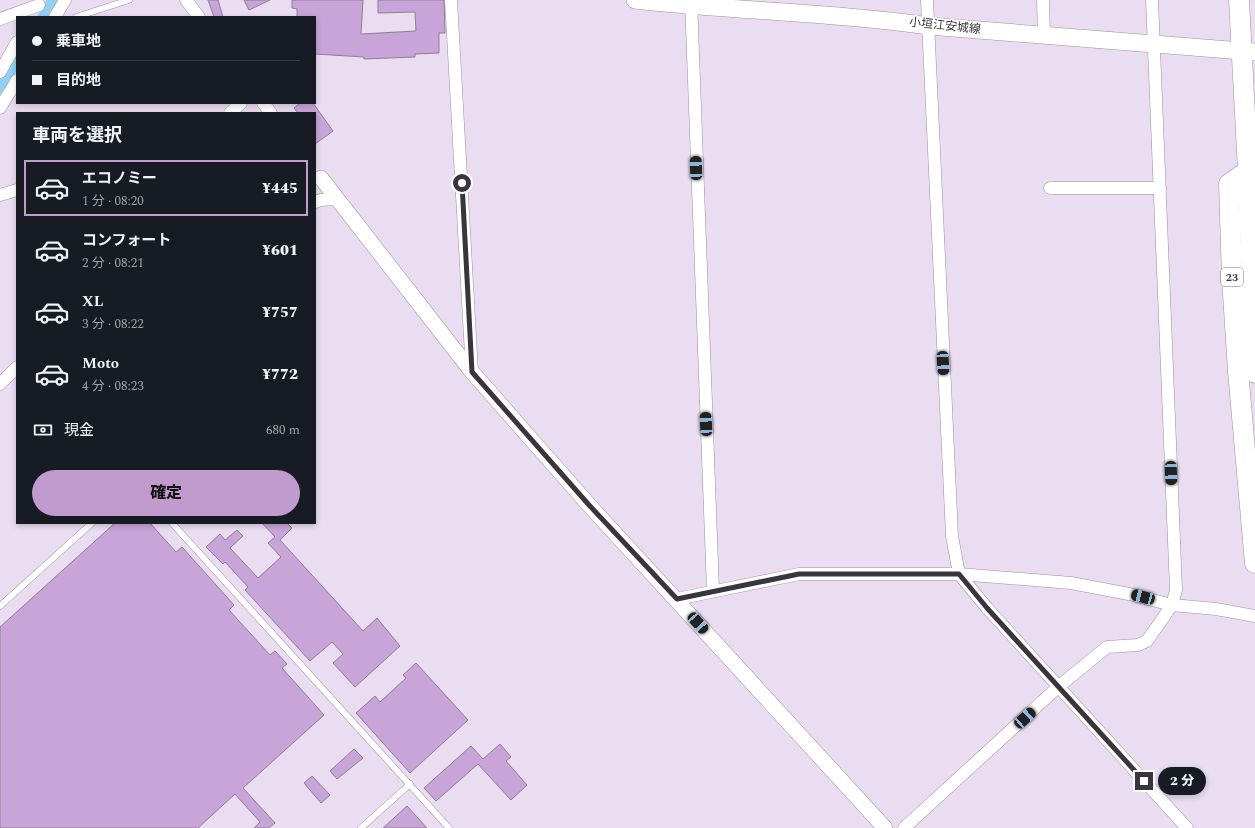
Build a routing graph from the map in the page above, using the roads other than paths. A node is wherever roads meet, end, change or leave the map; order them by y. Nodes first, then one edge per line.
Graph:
1 (66, 0) edge
2 (129, 0) edge
3 (186, 0) edge
4 (451, 0) edge
5 (635, 0) edge
6 (927, 0) edge
7 (1043, 0) edge
8 (1152, 0) edge
9 (1239, 0) edge
10 (40, 2) edge
11 (691, 3) edge
12 (33, 16) edge
13 (56, 16) edge
14 (79, 16) edge
15 (198, 16) edge
16 (0, 19) edge
17 (928, 26) junction
18 (1044, 35) junction
19 (16, 44) edge
20 (1154, 44) junction
21 (1248, 51) edge
22 (0, 72) edge
23 (16, 82) edge
24 (240, 104) edge
25 (264, 104) edge
26 (0, 108) edge
27 (231, 112) edge
28 (270, 112) edge
29 (1248, 171) junction
30 (318, 174) edge
31 (1050, 188) dead end
32 (1160, 188) junction
33 (16, 190) edge
34 (0, 195) edge
35 (338, 199) junction
36 (316, 202) edge
37 (16, 368) edge
38 (472, 372) junction
39 (1255, 373) edge
40 (0, 384) edge
41 (91, 524) edge
42 (173, 524) edge
43 (1255, 563) edge
44 (959, 574) junction
45 (713, 591) junction
46 (677, 599) junction
47 (1172, 605) junction
48 (0, 606) edge
49 (1255, 616) edge
50 (1058, 687) junction
51 (410, 784) junction
52 (361, 828) edge
53 (449, 828) edge
54 (885, 828) edge
55 (904, 828) edge
56 (1187, 828) edge

1 - 13 street
2 - 14 lane
3 - 15 street
4 - 38 street
5 - 11 main road, 小垣江安城線
6 - 17 street
7 - 18 street
8 - 20 street
9 - 21 highway, 23
10 - 12 street
10 - 16 street
11 - 17 main road, 小垣江安城線
11 - 45 street
17 - 18 main road, 小垣江安城線
17 - 44 street
18 - 20 main road, 小垣江安城線
19 - 22 street
20 - 21 main road, 小垣江安城線
20 - 32 street
21 - 29 highway, 23
23 - 26 street
24 - 27 street
25 - 28 street
29 - 39 highway, 23
29 - 43 highway, 23
30 - 35 street
31 - 32 street
32 - 47 street
33 - 34 street
35 - 36 street
35 - 38 street
37 - 40 street
38 - 46 street
41 - 48 lane
42 - 51 lane
44 - 45 street
44 - 47 street
44 - 50 street
45 - 46 street
46 - 54 street
47 - 49 street
47 - 50 street
50 - 55 street
50 - 56 street
51 - 52 lane
51 - 53 lane

